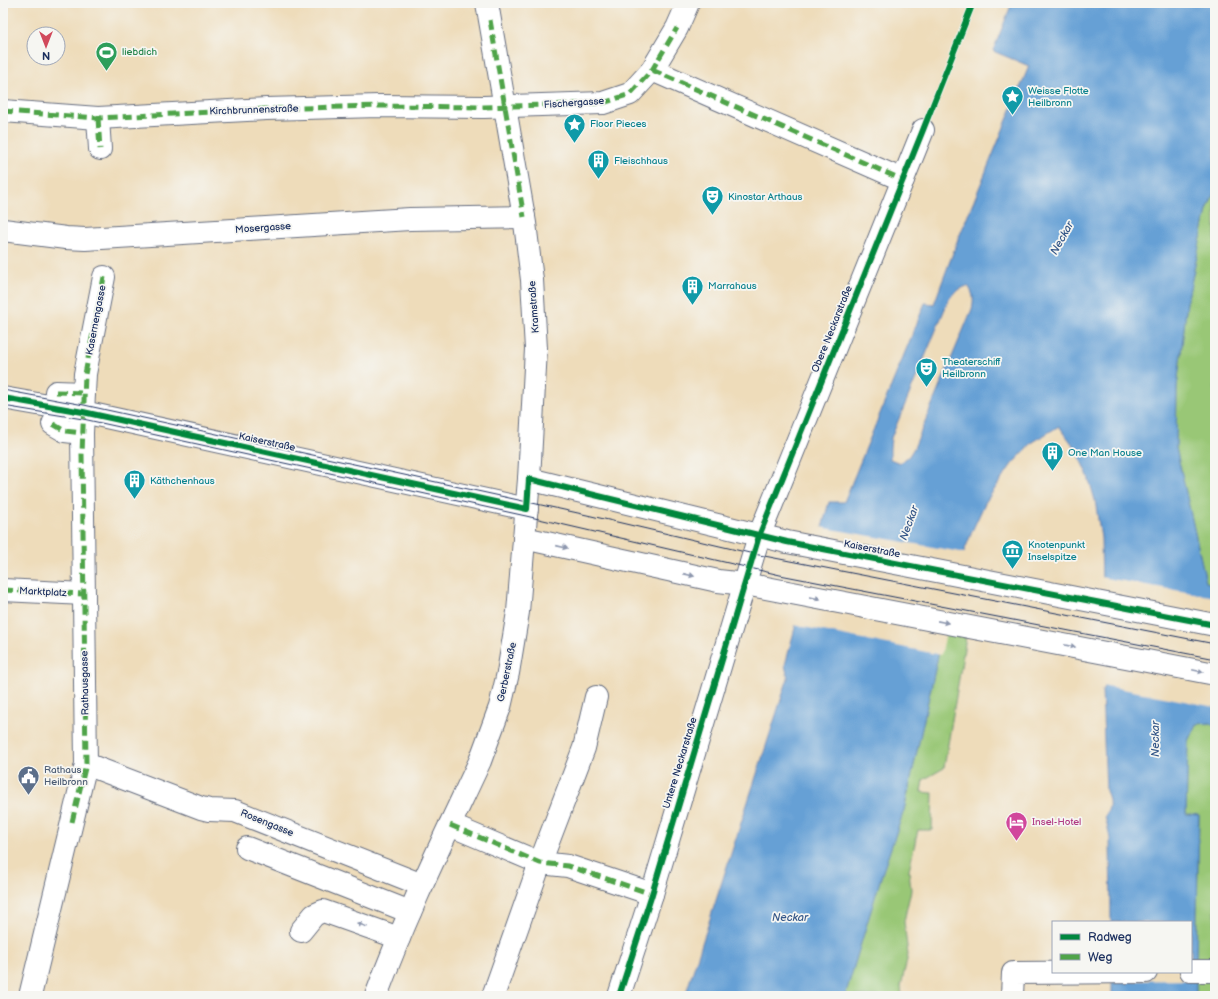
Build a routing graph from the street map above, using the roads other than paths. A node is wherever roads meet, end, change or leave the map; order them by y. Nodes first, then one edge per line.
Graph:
1 (487, 3) edge
2 (688, 3) edge
3 (652, 70) junction
4 (505, 106) junction
5 (3, 111) edge
6 (98, 118) junction
7 (923, 130) dead end
8 (100, 149) dead end
9 (903, 180) junction
10 (524, 218) junction
11 (3, 230) edge
12 (104, 277) dead end
13 (87, 363) joint
14 (56, 392) dead end
15 (3, 398) edge
16 (83, 413) junction
17 (53, 424) dead end
18 (529, 479) junction
19 (526, 509) junction
20 (759, 536) junction
21 (524, 538) junction
22 (745, 584) junction
23 (3, 590) edge
24 (84, 594) junction
25 (1215, 625) edge
26 (1215, 674) edge
27 (596, 697) dead end
28 (86, 764) junction
29 (450, 825) junction
30 (247, 848) dead end
31 (540, 863) junction
32 (422, 886) junction
33 (652, 894) junction
34 (410, 912) junction
35 (301, 931) dead end
36 (399, 938) junction
37 (1192, 971) edge
38 (1215, 971) edge
39 (1052, 973) edge
40 (1052, 973) edge
41 (1091, 973) edge
42 (30, 996) edge
43 (376, 996) edge
44 (493, 996) edge
45 (619, 996) edge
46 (1012, 996) edge

1 - 4 street, Kramstraße
2 - 3 street, Fischergasse
3 - 4 street, Fischergasse
3 - 9 street
4 - 6 street, Kirchbrunnenstraße
4 - 10 street, Kramstraße
5 - 6 street, Kirchbrunnenstraße
6 - 8 street
7 - 9 street, Obere Neckarstraße
9 - 20 street, Obere Neckarstraße
10 - 11 street, Mosergasse
10 - 18 street, Kramstraße
12 - 13 street, Kasernengasse
13 - 16 street, Rathausgasse
14 - 16 street
15 - 16 street, Kaiserstraße
16 - 17 street
16 - 19 street, Kaiserstraße
16 - 24 street, Rathausgasse
18 - 19 street, Kramstraße
18 - 20 street, Kaiserstraße
19 - 21 street, Gerberstraße
20 - 22 street, Untere Neckarstraße
20 - 25 street, Kaiserstraße
21 -> 22 street
21 - 29 street, Gerberstraße
22 -> 26 street
22 - 33 street, Untere Neckarstraße
23 - 24 street, Marktplatz
24 - 28 street, Rathausgasse
27 - 31 street
28 - 32 street, Rosengasse
28 - 42 street, Rathausgasse
29 - 31 street
29 - 32 street, Gerberstraße
30 - 34 street
31 - 33 street
31 - 44 street
32 - 34 street, Gerberstraße
33 - 45 street, Untere Neckarstraße
34 - 36 street, Gerberstraße
36 -> 35 street
36 - 43 street, Gerberstraße
37 - 38 street
39 - 41 street
40 - 46 street

